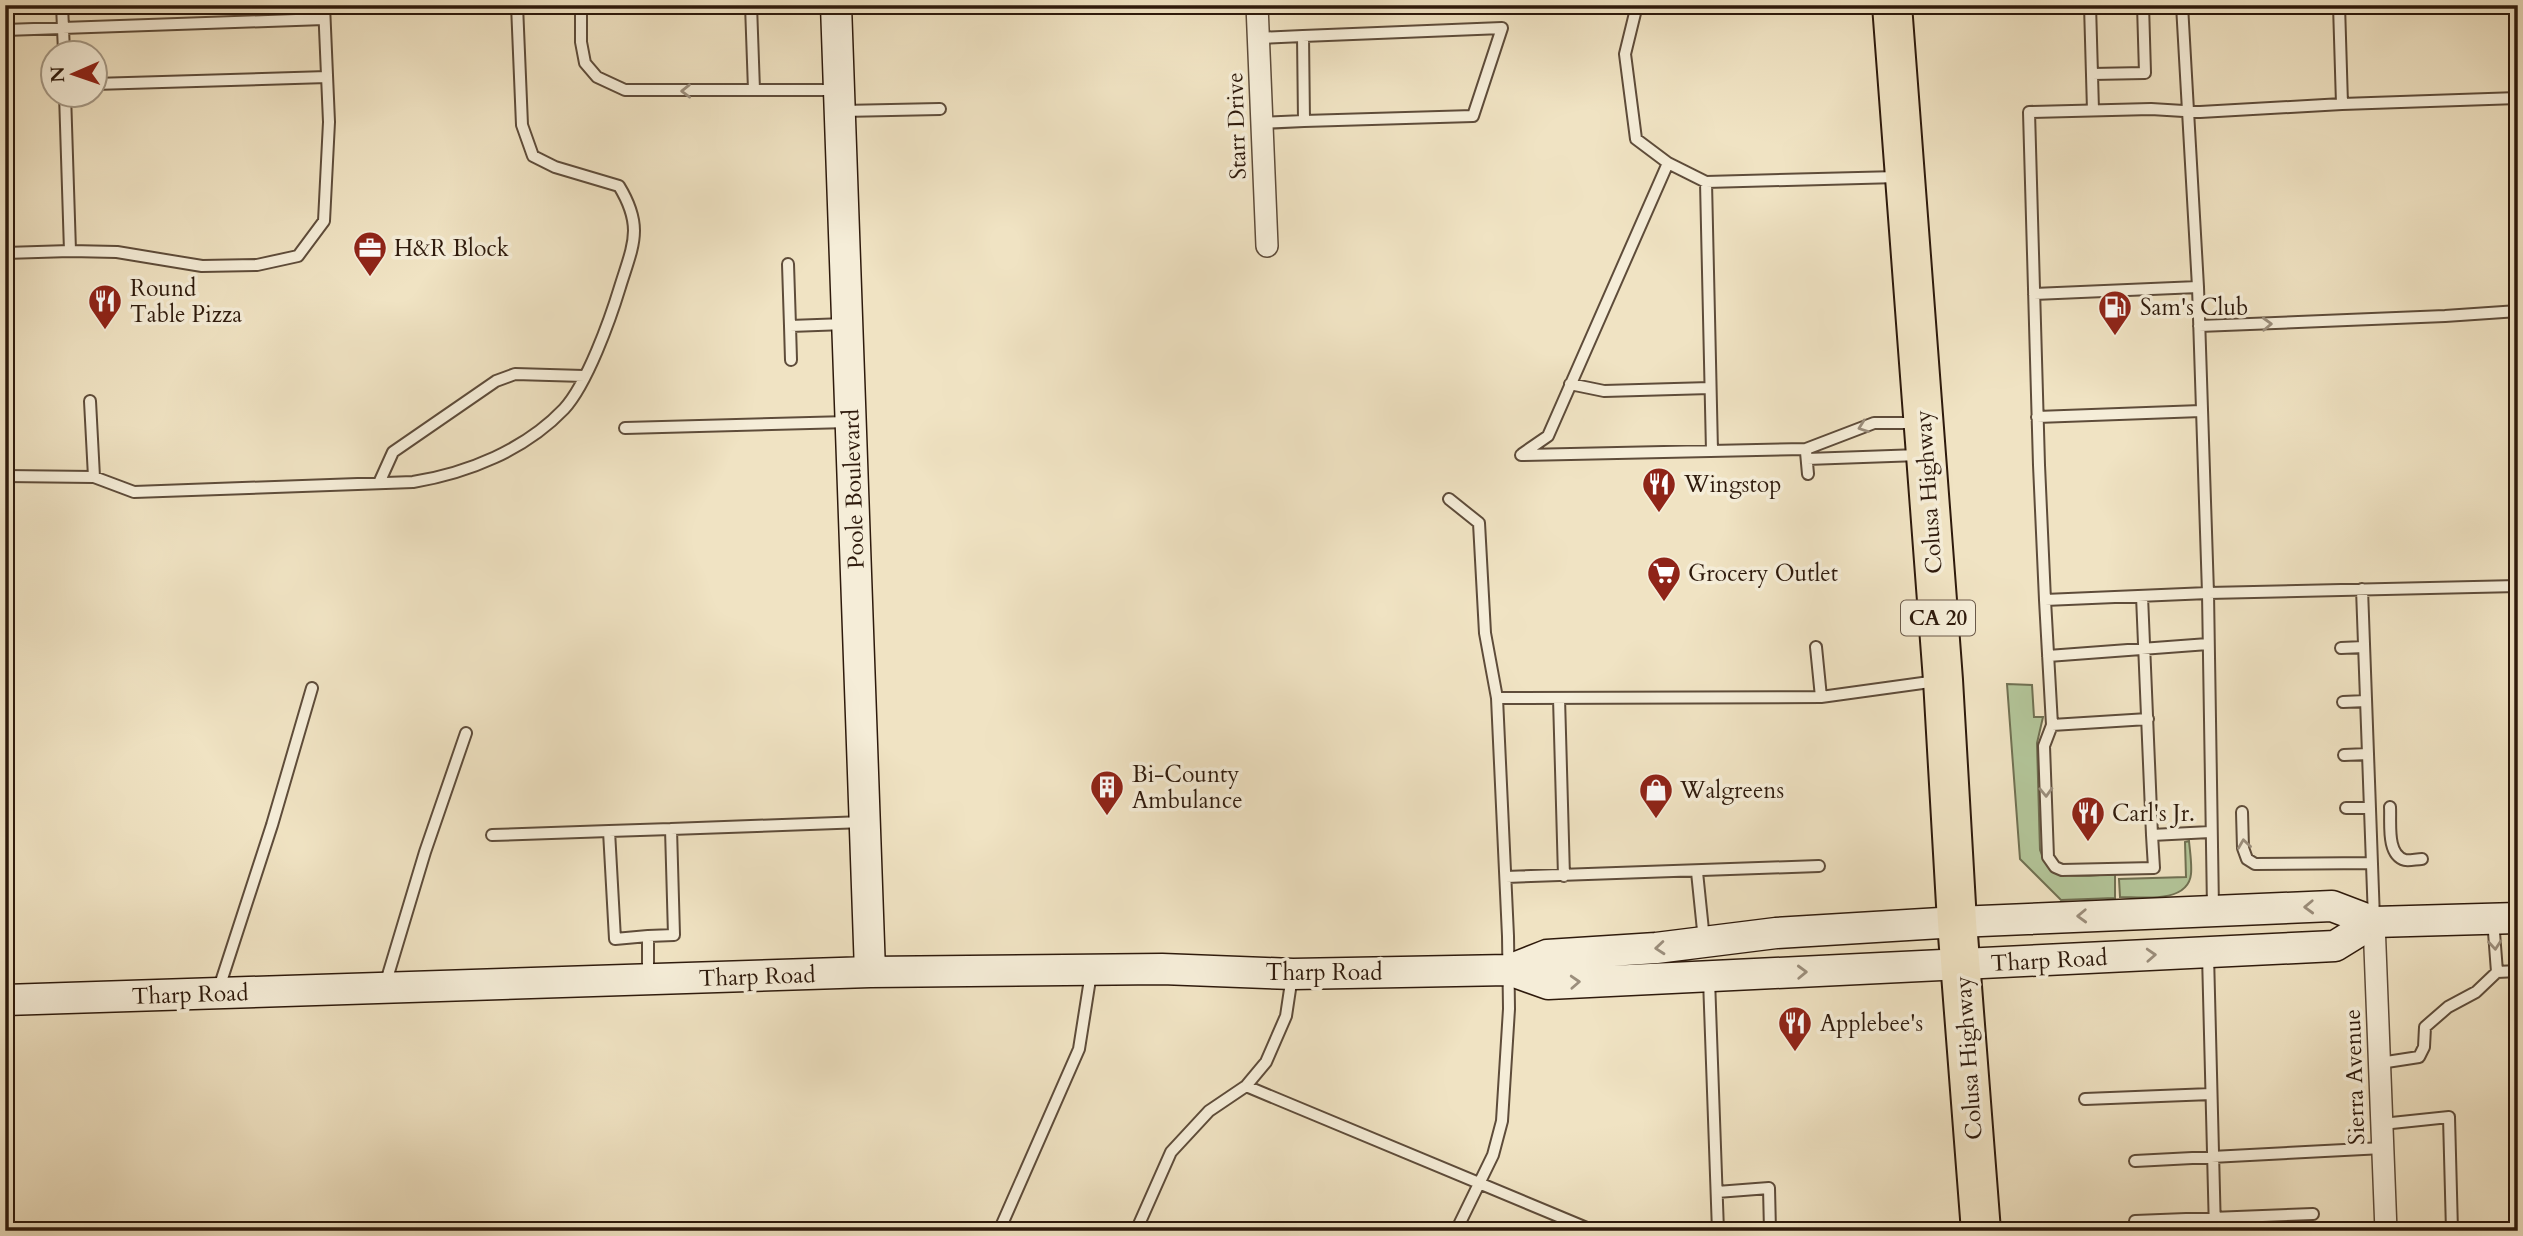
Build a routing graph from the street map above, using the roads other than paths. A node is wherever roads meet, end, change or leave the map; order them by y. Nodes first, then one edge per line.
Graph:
1 (62, 5) edge
2 (324, 5) edge
3 (517, 5) edge
4 (581, 5) edge
5 (751, 5) edge
6 (836, 5) edge
7 (1257, 5) edge
8 (1637, 5) edge
9 (1892, 5) edge
10 (2090, 5) edge
11 (2143, 5) edge
12 (2182, 5) edge
13 (2339, 5) edge
14 (324, 19) junction
15 (63, 28) junction
16 (5, 30) edge
17 (1303, 36) junction
18 (63, 38) edge
19 (1258, 38) junction
20 (2092, 74) junction
21 (327, 77) junction
22 (108, 85) edge
23 (754, 90) junction
24 (2518, 98) edge
25 (839, 101) junction
26 (2342, 104) junction
27 (65, 108) edge
28 (940, 109) dead end
29 (2093, 110) junction
30 (2188, 111) junction
31 (1304, 121) junction
32 (1262, 123) junction
33 (1668, 163) junction
34 (1905, 177) junction
35 (1706, 182) junction
36 (1267, 246) dead end
37 (70, 251) junction
38 (5, 253) edge
39 (788, 264) dead end
40 (2197, 287) junction
41 (2034, 294) junction
42 (2518, 311) edge
43 (847, 324) junction
44 (790, 326) junction
45 (2199, 326) junction
46 (791, 360) dead end
47 (584, 376) junction
48 (1570, 384) junction
49 (1710, 388) junction
50 (90, 401) dead end
51 (2201, 411) junction
52 (2037, 417) junction
53 (851, 422) junction
54 (625, 428) dead end
55 (1924, 439) junction
56 (1712, 451) junction
57 (1806, 454) junction
58 (1808, 474) dead end
59 (5, 476) edge
60 (94, 477) junction
61 (379, 483) junction
62 (1449, 499) dead end
63 (2518, 586) edge
64 (2362, 589) junction
65 (2208, 593) junction
66 (2142, 596) junction
67 (2045, 600) junction
68 (2208, 644) junction
69 (2364, 647) junction
70 (1816, 648) dead end
71 (2145, 648) junction
72 (2341, 648) dead end
73 (2048, 656) junction
74 (1943, 680) junction
75 (312, 688) dead end
76 (1497, 698) junction
77 (1559, 698) junction
78 (1821, 698) junction
79 (2366, 701) junction
80 (2343, 702) dead end
81 (2148, 719) junction
82 (2052, 725) junction
83 (466, 733) dead end
84 (2368, 754) junction
85 (2344, 755) dead end
86 (2390, 807) dead end
87 (2346, 808) dead end
88 (2370, 808) junction
89 (2242, 812) dead end
90 (865, 822) junction
91 (671, 829) junction
92 (609, 831) junction
93 (2210, 832) junction
94 (492, 835) dead end
95 (2152, 835) junction
96 (2422, 859) dead end
97 (2372, 863) junction
98 (1819, 866) dead end
99 (1697, 872) junction
100 (1564, 876) junction
101 (1506, 877) junction
102 (2213, 911) junction
103 (2505, 918) edge
104 (1957, 922) junction
105 (2374, 922) junction
106 (648, 936) junction
107 (1704, 942) junction
108 (2207, 952) junction
109 (1961, 965) junction
110 (1092, 970) junction
111 (1509, 970) junction
112 (2518, 971) edge
113 (870, 972) junction
114 (2497, 972) junction
115 (1293, 974) junction
116 (1709, 976) junction
117 (648, 979) junction
118 (385, 988) junction
119 (217, 993) junction
120 (5, 1000) edge
121 (2379, 1063) junction
122 (1246, 1086) junction
123 (2211, 1094) junction
124 (2085, 1099) dead end
125 (2382, 1124) junction
126 (2382, 1148) junction
127 (2213, 1156) junction
128 (2135, 1161) dead end
129 (1481, 1183) junction
130 (1717, 1192) junction
131 (2313, 1214) dead end
132 (2215, 1217) junction
133 (2135, 1221) dead end
134 (999, 1231) edge
135 (1136, 1231) edge
136 (1456, 1231) edge
137 (1594, 1231) edge
138 (1718, 1231) edge
139 (1770, 1231) edge
140 (1981, 1231) edge
141 (2215, 1231) edge
142 (2386, 1231) edge
143 (2452, 1231) edge

1 - 15 lane
2 - 14 lane
3 - 47 lane
23 -> 4 lane
5 - 23 lane
6 - 25 street, Poole Boulevard
7 - 19 street, Starr Drive
8 - 33 lane
9 - 34 highway, Colusa Highway / CA 20
10 - 20 lane
11 - 20 lane
12 - 30 lane
13 - 26 lane
14 - 15 lane
14 - 21 lane
15 - 16 lane
15 - 18 lane
17 - 19 lane
17 - 31 lane
17 - 31 lane
19 - 32 street, Starr Drive
20 - 29 lane
21 - 22 lane
21 - 37 lane
23 - 25 lane
24 - 26 lane
25 - 28 lane
25 - 43 street, Poole Boulevard
26 - 30 lane
27 - 37 lane
29 - 30 lane
29 - 41 lane
30 - 40 lane
31 - 32 lane
32 - 36 street, Starr Drive
33 - 35 lane
33 - 48 lane
34 - 35 lane
34 - 55 highway, Colusa Highway / CA 20
35 - 49 lane
37 - 38 lane
39 - 44 lane
40 - 41 lane
40 - 45 lane
41 - 52 lane
45 -> 42 lane
43 - 44 lane
43 - 53 street, Poole Boulevard
44 - 46 lane
45 - 51 lane
47 - 61 lane
47 - 61 lane
48 - 49 lane
48 - 56 lane
49 - 56 lane
50 - 60 lane
51 - 52 lane
51 - 65 lane
52 - 67 lane
53 - 54 lane
53 - 90 street, Poole Boulevard
55 - 57 lane
55 -> 57 lane
55 - 74 highway, Colusa Highway / CA 20
56 - 57 lane
57 - 58 lane
59 - 60 lane
60 - 61 lane
62 - 76 lane
63 - 64 lane
64 - 65 lane
64 - 69 lane
65 - 66 lane
65 - 68 lane
66 - 67 lane
66 - 71 lane
67 - 73 lane
68 - 71 lane
68 - 93 lane
69 - 72 lane
69 - 79 lane
70 - 78 lane
71 - 73 lane
71 - 81 lane
73 - 82 lane
74 - 78 lane
74 - 104 highway, Colusa Highway / CA 20
75 - 119 lane
76 - 77 lane
76 - 101 lane
77 - 78 lane
77 - 100 lane
79 - 80 lane
79 - 84 lane
81 - 82 lane
81 - 95 lane
82 -> 95 lane
83 - 118 lane
84 - 85 lane
84 - 88 lane
86 - 96 lane
87 - 88 lane
88 - 97 lane
97 -> 89 lane
90 - 91 lane
90 - 113 street, Poole Boulevard
91 - 92 lane
91 - 106 lane
92 - 94 lane
92 - 106 lane
93 - 95 lane
93 - 102 lane
97 - 105 lane
98 - 99 lane
99 - 100 lane
99 - 107 lane
100 - 101 lane
101 - 111 lane
102 -> 104 street, Tharp Road
105 -> 102 street, Tharp Road
103 - 105 street, Tharp Road
103 -> 114 lane
104 - 107 street, Tharp Road
104 - 109 highway, Colusa Highway / CA 20
105 - 108 street, Tharp Road
105 - 121 street, Sierra Avenue
106 - 117 lane
107 -> 111 street, Tharp Road
109 -> 108 street, Tharp Road
108 - 123 lane
116 -> 109 street, Tharp Road
109 - 140 highway, Colusa Highway / CA 20
110 - 113 street, Tharp Road
110 - 115 street, Tharp Road
110 - 134 lane
111 - 115 street, Tharp Road
111 -> 116 street, Tharp Road
111 - 129 lane
112 - 114 lane
113 - 117 street, Tharp Road
114 - 121 lane
115 - 122 lane
116 - 130 lane
117 - 118 street, Tharp Road
118 - 119 street, Tharp Road
119 - 120 street, Tharp Road
121 - 125 street, Sierra Avenue
122 - 129 lane
122 - 135 lane
123 - 124 lane
123 - 127 lane
125 - 126 street, Sierra Avenue
125 - 143 lane
126 - 127 lane
126 - 142 street, Sierra Avenue
127 - 128 lane
127 - 132 lane
129 - 136 lane
129 - 137 lane
130 - 138 lane
130 - 139 lane
131 - 132 lane
132 - 133 lane
132 - 141 lane

